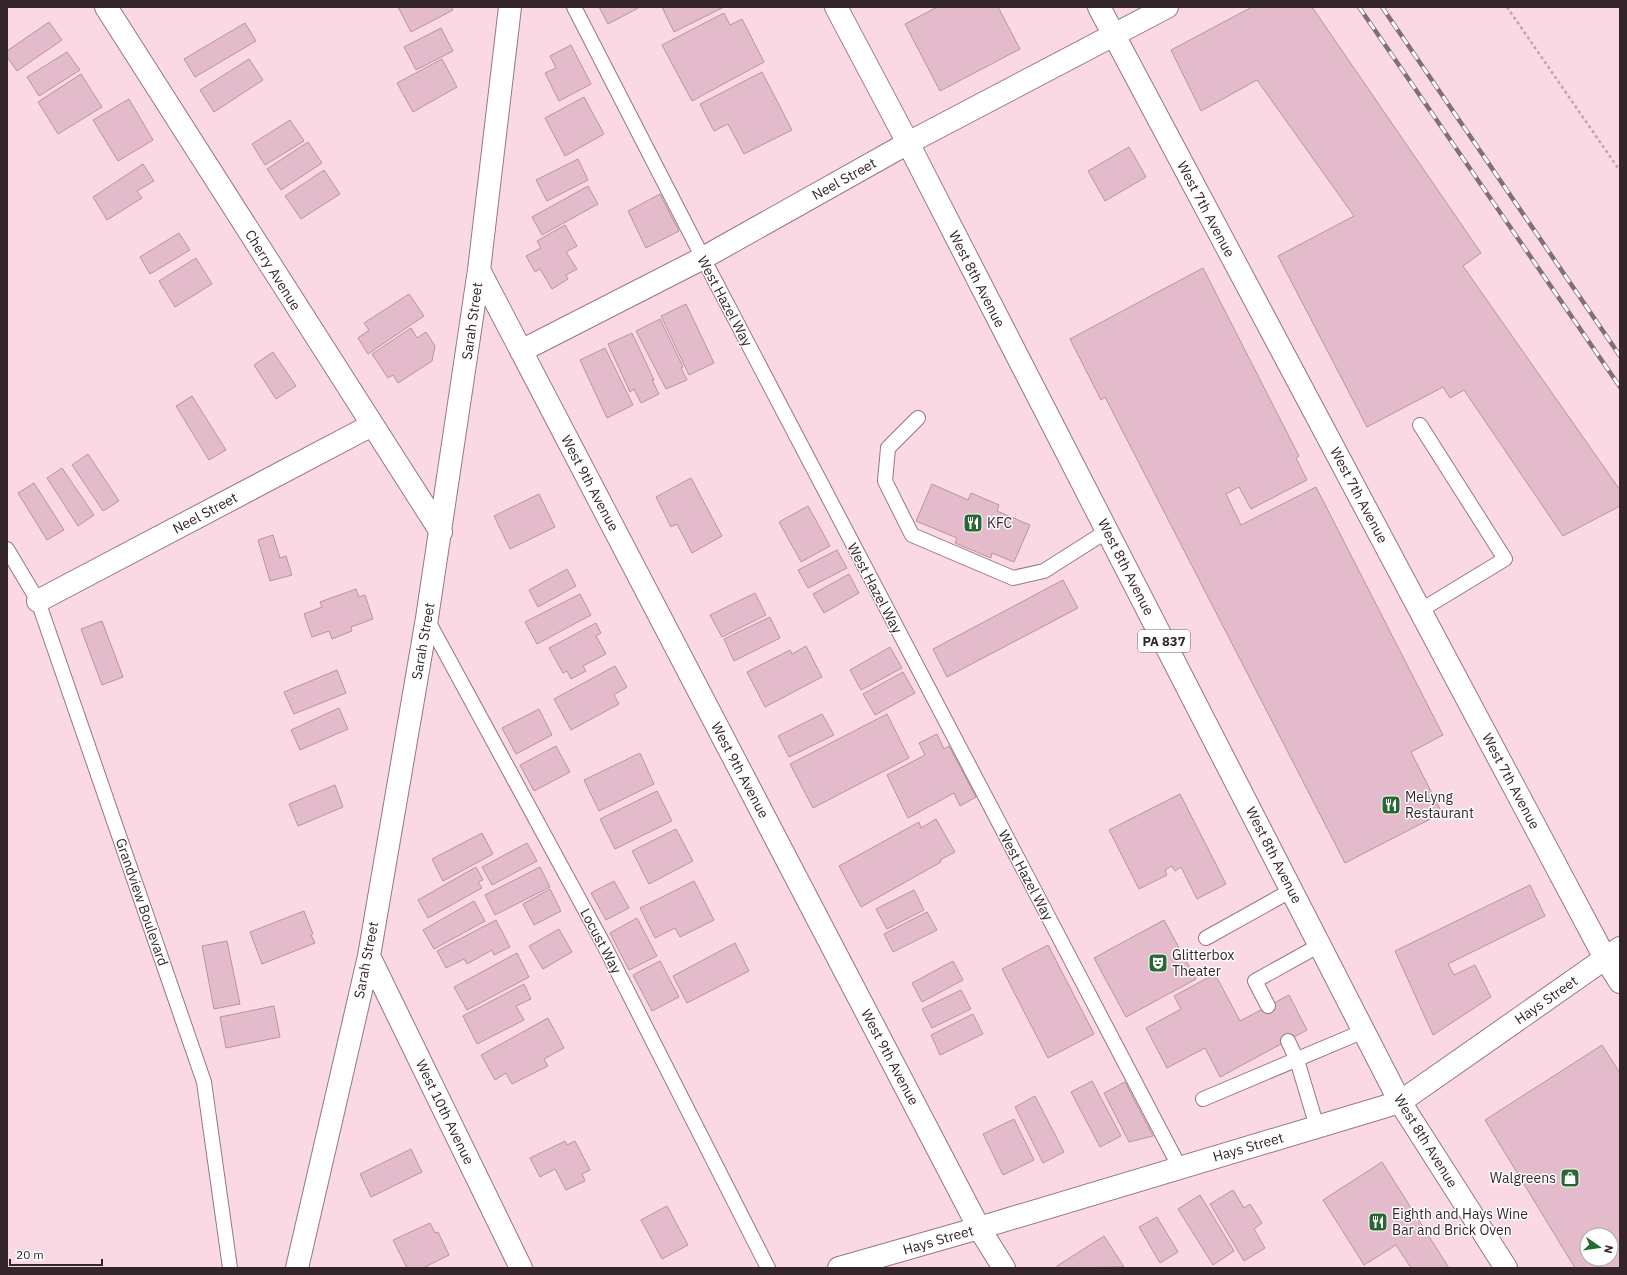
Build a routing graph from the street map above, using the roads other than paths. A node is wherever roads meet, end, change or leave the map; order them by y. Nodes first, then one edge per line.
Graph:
1 (106, 7) edge
2 (510, 7) edge
3 (574, 7) edge
4 (836, 7) edge
5 (1099, 7) edge
6 (1166, 7) edge
7 (1113, 35) junction
8 (908, 143) junction
9 (703, 258) junction
10 (479, 270) junction
11 (521, 351) junction
12 (918, 418) dead end
13 (372, 425) junction
14 (1420, 425) dead end
15 (1107, 531) junction
16 (441, 532) junction
17 (7, 549) edge
18 (38, 601) junction
19 (1421, 610) junction
20 (427, 618) junction
21 (1292, 890) junction
22 (1206, 938) dead end
23 (1320, 945) junction
24 (1613, 953) edge
25 (368, 956) junction
26 (1620, 982) edge
27 (1268, 1006) dead end
28 (1364, 1031) junction
29 (1288, 1041) dead end
30 (1297, 1060) junction
31 (1203, 1099) dead end
32 (1400, 1102) junction
33 (1317, 1127) junction
34 (1180, 1168) junction
35 (980, 1228) junction
36 (230, 1268) edge
37 (297, 1268) edge
38 (521, 1268) edge
39 (768, 1268) edge
40 (839, 1268) edge
41 (1004, 1268) edge
42 (1506, 1268) edge

1 - 13 street, Cherry Avenue
2 - 10 street, Sarah Street
3 - 9 lane, West Hazel Way
4 - 8 street, West 8th Avenue / PA 837
5 - 7 street, West 7th Avenue
6 - 7 street, Neel Street
7 - 8 street, Neel Street
7 - 19 street, West 7th Avenue
8 - 9 street, Neel Street
8 - 15 street, West 8th Avenue / PA 837
9 - 11 street, Neel Street
9 - 34 lane, West Hazel Way
10 - 11 street, West 9th Avenue
10 - 16 street, Sarah Street
11 - 35 street, West 9th Avenue
12 - 15 lane
13 - 16 street, Cherry Avenue
13 - 18 street, Neel Street
14 - 19 lane
15 - 21 street, West 8th Avenue / PA 837
16 - 20 street, Sarah Street
17 - 18 lane, Grandview Boulevard
18 - 36 lane, Grandview Boulevard
19 - 24 street, West 7th Avenue
20 - 25 street, Sarah Street
20 - 39 lane, Locust Way
21 - 22 lane
21 - 23 street, West 8th Avenue / PA 837
23 - 27 lane
23 - 28 street, West 8th Avenue / PA 837
24 - 26 street, West 7th Avenue
24 - 32 street, Hays Street
25 - 37 street, Sarah Street
25 - 38 street, West 10th Avenue
28 - 30 lane
28 - 32 street, West 8th Avenue / PA 837
29 - 30 lane
30 - 31 lane
30 - 33 lane
32 - 33 street, Hays Street
32 - 42 street, West 8th Avenue / PA 837
33 - 34 street, Hays Street
34 - 35 street, Hays Street
35 - 40 street, Hays Street
35 - 41 street, West 9th Avenue

